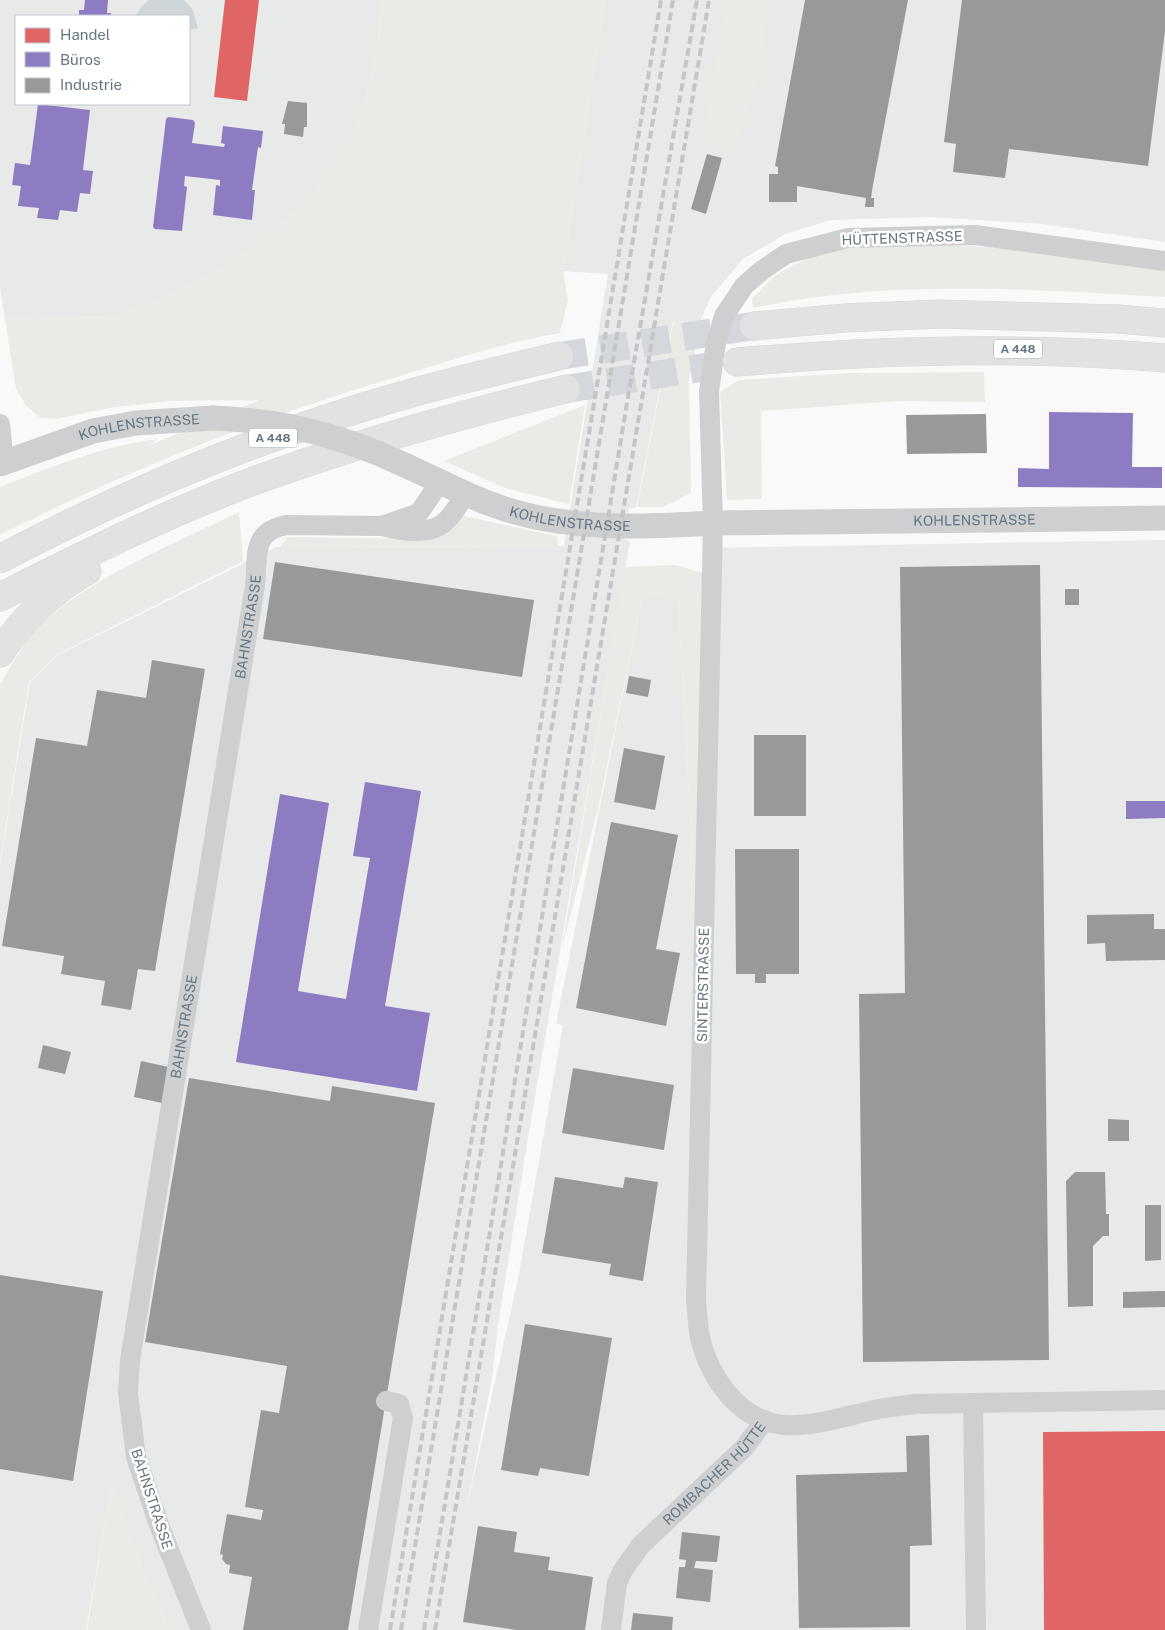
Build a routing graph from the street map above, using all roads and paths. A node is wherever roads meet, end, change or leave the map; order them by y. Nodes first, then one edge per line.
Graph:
1 (1165, 261) edge
2 (1165, 316) edge
3 (1118, 319) junction
4 (1165, 323) edge
5 (754, 326) tunnel mouth
6 (559, 356) tunnel mouth
7 (1165, 358) edge
8 (737, 362) tunnel mouth
9 (566, 389) tunnel mouth
10 (0, 424) edge
11 (2, 464) edge
12 (440, 482) junction
13 (465, 494) junction
14 (1165, 518) edge
15 (157, 521) junction
16 (714, 523) junction
17 (382, 526) junction
18 (0, 559) edge
19 (0, 597) edge
20 (0, 653) edge
21 (1165, 1400) edge
22 (386, 1401) dead end
23 (973, 1403) junction
24 (764, 1420) junction
25 (200, 1630) edge
26 (368, 1630) edge
27 (611, 1630) edge
28 (976, 1630) edge

1 - 16 street, HÜTTENSTRASSE
2 - 3 highway
3 - 4 highway
3 - 5 highway
6 - 18 highway, A 448
7 - 8 highway, A 448
9 - 15 highway, A 448
10 - 11 street
11 - 12 street, KOHLENSTRASSE, bridge
12 - 13 street, KOHLENSTRASSE
12 - 17 street, BAHNSTRASSE
13 - 16 street, KOHLENSTRASSE
13 - 17 street, BAHNSTRASSE
14 - 16 street, KOHLENSTRASSE
15 - 19 highway, A 448
15 - 20 highway
16 - 24 street, SINTERSTRASSE
17 - 25 street, BAHNSTRASSE
21 - 23 street, ROMBACHER HÜTTE
22 - 26 street
23 - 24 street, ROMBACHER HÜTTE
23 - 28 street
24 - 27 street, ROMBACHER HÜTTE

